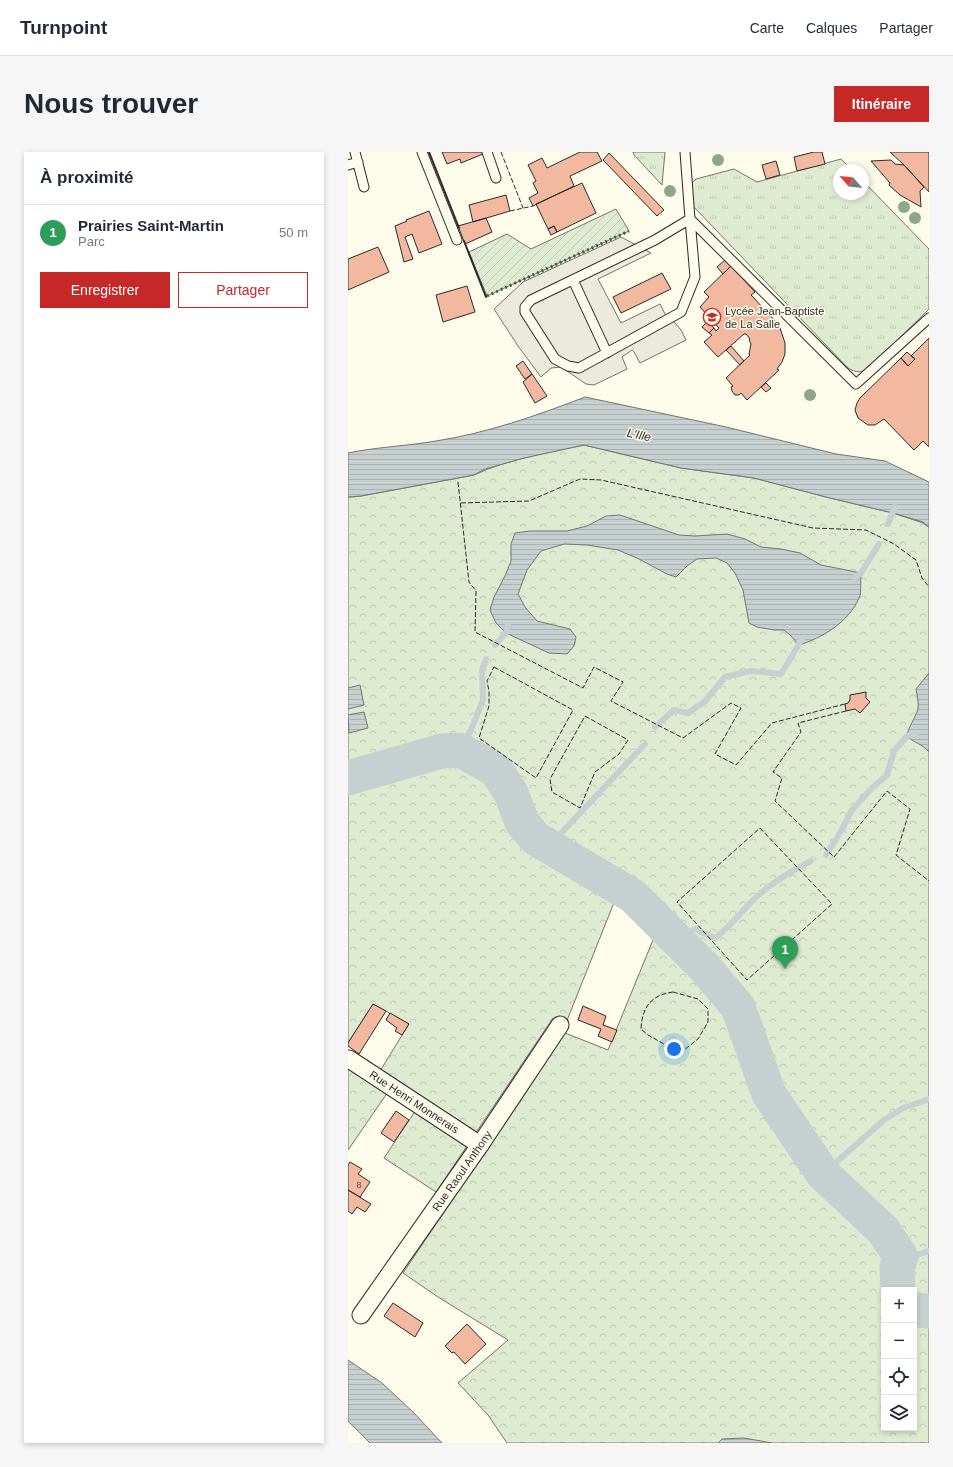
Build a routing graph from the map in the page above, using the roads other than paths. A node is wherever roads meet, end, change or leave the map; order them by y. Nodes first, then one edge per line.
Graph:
1 (355, 152) edge
2 (422, 152) edge
3 (487, 152) edge
4 (685, 152) edge
5 (358, 162) junction
6 (348, 164) edge
7 (496, 178) dead end
8 (364, 187) dead end
9 (690, 219) junction
10 (457, 240) dead end
11 (574, 280) junction
12 (929, 318) edge
13 (607, 353) junction
14 (560, 1026) dead end
15 (349, 1059) dead end
16 (480, 1145) junction
17 (361, 1316) dead end

1 - 5 lane
2 - 10 lane
3 - 7 lane
4 - 9 lane
5 - 6 lane
5 - 8 lane
9 - 11 lane
9 - 12 lane
9 - 13 lane
11 - 13 lane
11 - 13 lane
14 - 16 street, Rue Raoul Anthony
15 - 16 street, Rue Henri Monnerais
16 - 17 street, Rue Raoul Anthony

